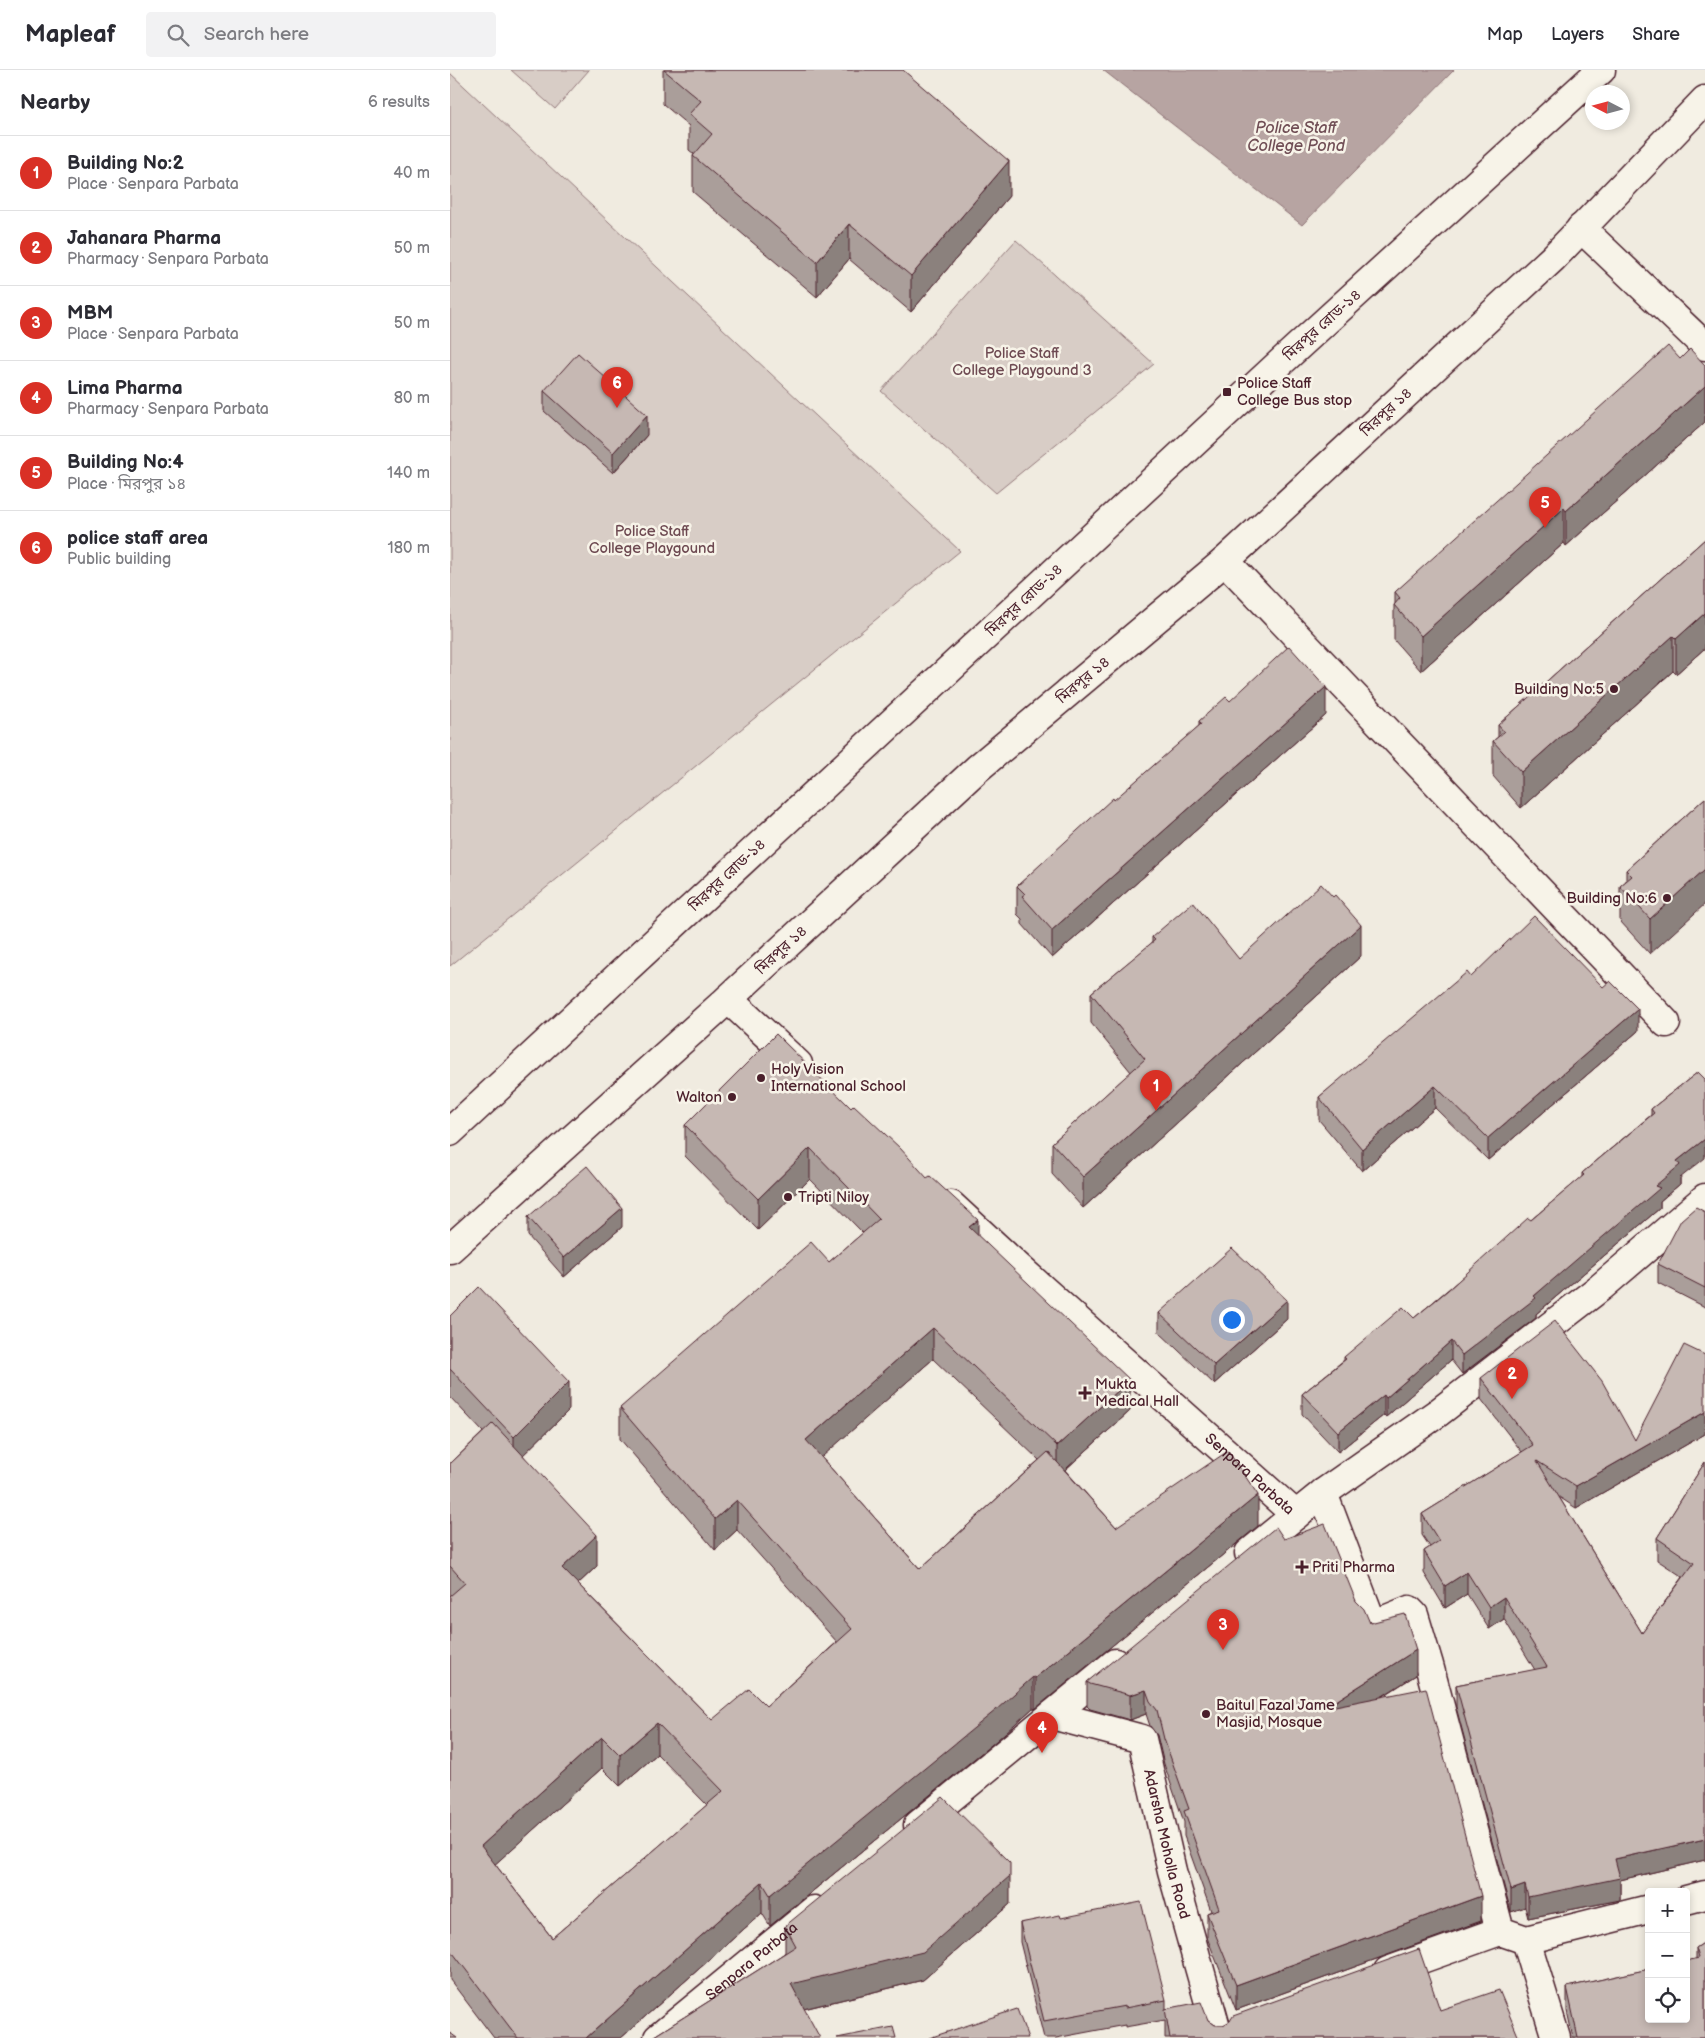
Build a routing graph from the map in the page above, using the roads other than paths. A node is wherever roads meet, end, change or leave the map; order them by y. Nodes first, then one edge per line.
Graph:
1 (1601, 70) edge
2 (1705, 100) edge
3 (1581, 228) junction
4 (1705, 346) edge
5 (1224, 561) junction
6 (728, 999) junction
7 (1666, 1023) dead end
8 (814, 1079) edge
9 (450, 1132) edge
10 (930, 1186) edge
11 (1705, 1198) edge
12 (450, 1249) edge
13 (1323, 1493) junction
14 (1296, 1514) junction
15 (1228, 1571) edge
16 (1136, 1646) edge
17 (1052, 1715) junction
18 (898, 1842) edge
19 (836, 1892) edge
20 (1705, 1895) edge
21 (1690, 1899) edge
22 (1645, 1910) edge
23 (1500, 1931) junction
24 (1526, 1940) junction
25 (1368, 1979) edge
26 (1225, 2033) edge
27 (658, 2038) edge
28 (1556, 2038) edge

1 - 9 street, মিরপুর রোড-১৪
2 - 3 street, মিরপুর ১৪
3 - 4 street
3 - 5 street, মিরপুর ১৪
5 - 6 street, মিরপুর ১৪
5 - 7 street
6 - 8 street
6 - 12 street, মিরপুর ১৪
10 - 14 street, Senpara Parbata
11 - 13 street
13 - 14 street
13 - 23 street
14 - 15 street, Senpara Parbata
16 - 17 street
17 - 18 street
17 - 26 street, Adarsha Moholla Road
19 - 27 street, Senpara Parbata
20 - 21 street
22 - 24 street
23 - 24 street
23 - 25 street
24 - 28 street

